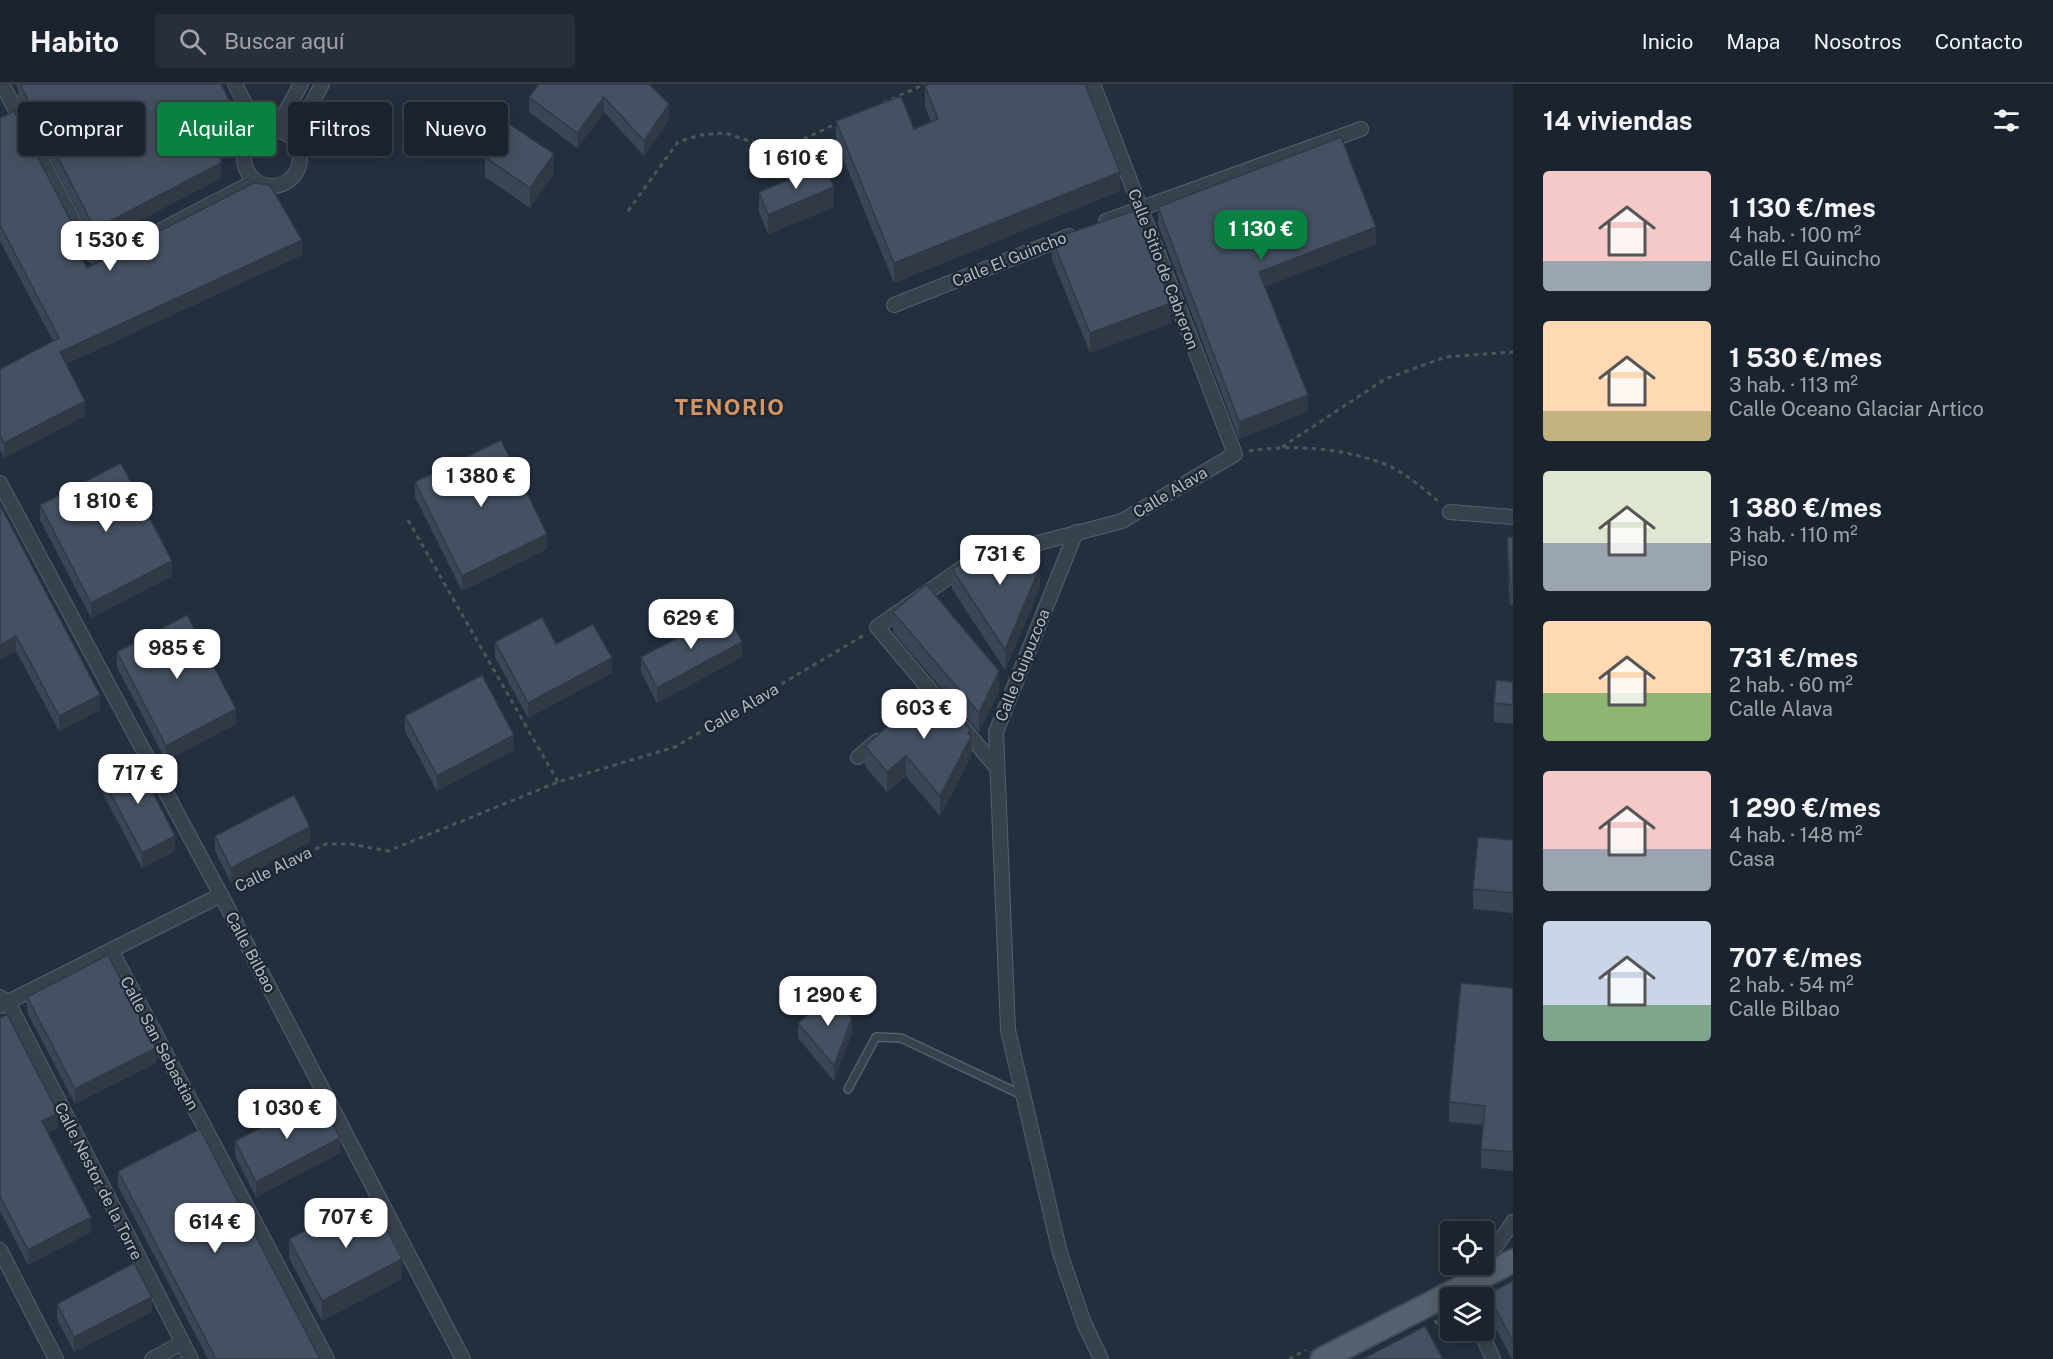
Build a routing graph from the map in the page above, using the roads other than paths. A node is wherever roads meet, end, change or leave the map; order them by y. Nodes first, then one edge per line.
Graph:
1 (2, 84) edge
2 (235, 84) edge
3 (301, 84) edge
4 (322, 84) edge
5 (1093, 84) edge
6 (244, 102) edge
7 (313, 102) edge
8 (276, 129) joint
9 (1361, 129) dead end
10 (288, 133) edge
11 (244, 156) edge
12 (300, 156) edge
13 (255, 181) junction
14 (1140, 208) junction
15 (894, 305) dead end
16 (1235, 454) joint
17 (0, 483) edge
18 (1449, 512) road end
19 (1513, 517) edge
20 (1076, 532) junction
21 (995, 554) edge
22 (972, 561) edge
23 (891, 728) edge
24 (858, 757) dead end
25 (997, 768) junction
26 (221, 894) junction
27 (111, 950) junction
28 (3, 1002) edge
29 (848, 1089) dead end
30 (1022, 1095) junction
31 (1511, 1227) edge
32 (1494, 1249) edge
33 (0, 1250) edge
34 (1513, 1261) edge
35 (1513, 1278) edge
36 (1477, 1287) edge
37 (1484, 1287) edge
38 (1440, 1305) edge
39 (1440, 1315) edge
40 (1485, 1341) edge
41 (182, 1343) junction
42 (56, 1359) edge
43 (152, 1359) edge
44 (191, 1359) edge
45 (327, 1359) edge
46 (463, 1359) edge
47 (1101, 1359) edge
48 (1322, 1359) edge
49 (1354, 1359) edge
50 (1494, 1359) edge

1 - 13 street
2 - 6 street
3 - 8 street
4 - 7 street
5 - 14 street, Calle Sitio de Cabreron
8 - 10 street
9 - 14 street, Calle El Guincho
11 - 13 street
12 - 13 street
14 - 15 street, Calle El Guincho
14 - 16 street, Calle Sitio de Cabreron
16 - 20 street, Calle Alava
17 - 26 street, Calle Bilbao
18 - 19 street
20 - 21 street, Calle Alava
20 - 25 street, Calle Guipuzcoa
22 - 25 street
23 - 24 street
25 - 30 street, Calle Guipuzcoa
26 - 27 street
26 - 46 street, Calle Bilbao
27 - 28 street
27 - 45 street, Calle San Sebastian
28 - 41 street, Calle Nestor de la Torre
29 - 30 lane
30 - 47 street, Calle Guipuzcoa
31 - 32 street
33 - 42 street
34 - 36 main road
35 - 37 main road
38 - 48 main road
39 - 49 main road
40 - 50 street
41 - 43 street
41 - 44 street, Calle Nestor de la Torre

